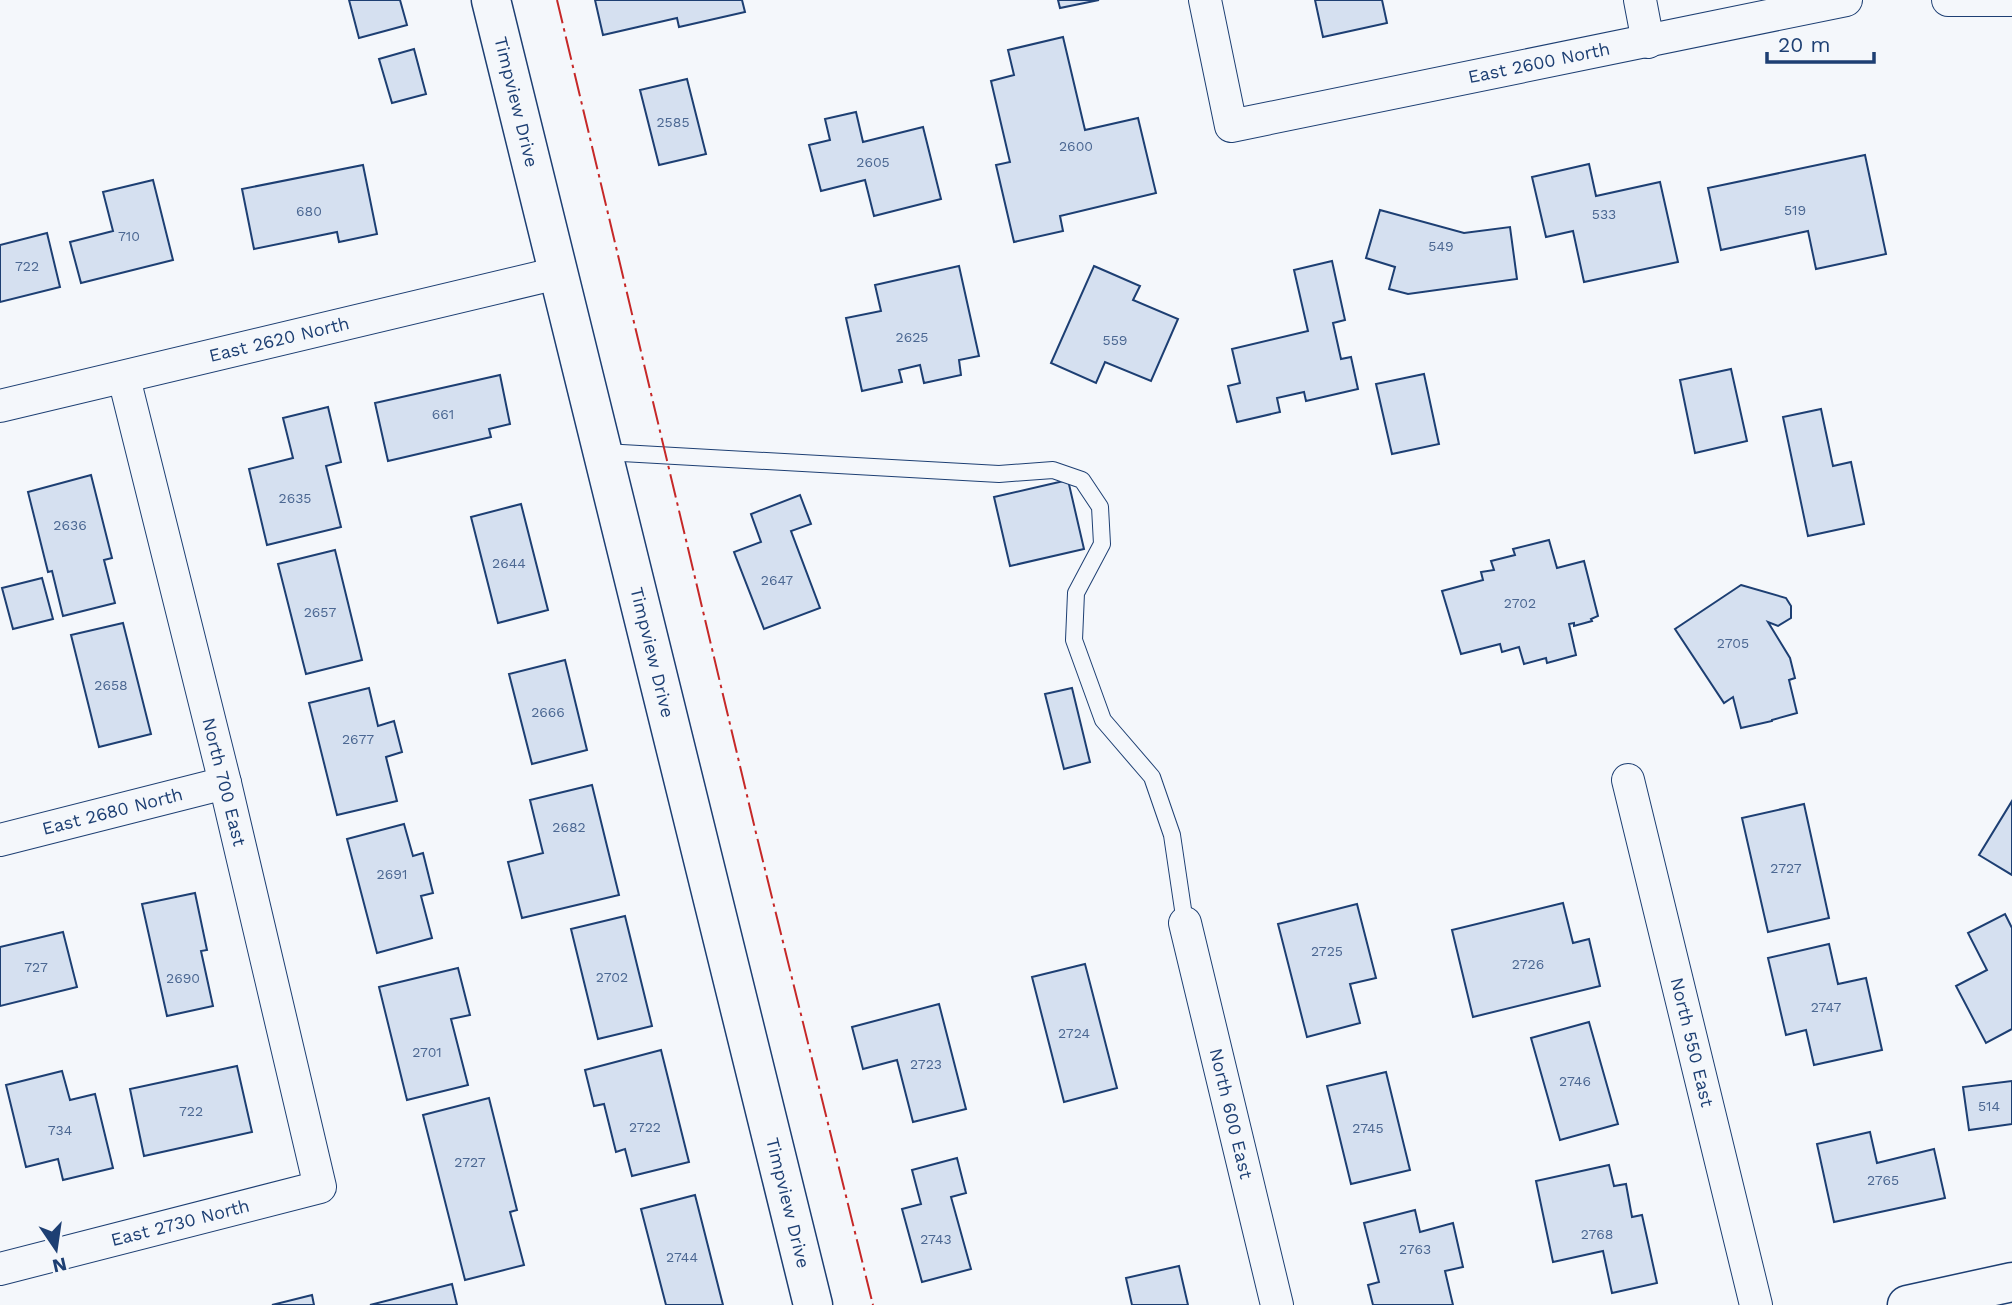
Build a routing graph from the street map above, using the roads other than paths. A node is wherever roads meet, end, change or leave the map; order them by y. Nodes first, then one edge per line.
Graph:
1 (491, 0) edge
2 (1205, 0) edge
3 (1640, 0) edge
4 (1846, 0) edge
5 (1948, 0) edge
6 (2012, 1) edge
7 (1648, 42) junction
8 (558, 273) junction
9 (124, 378) junction
10 (0, 406) edge
11 (601, 452) junction
12 (1628, 780) dead end
13 (225, 783) junction
14 (0, 840) edge
15 (1185, 923) joint
16 (320, 1187) joint
17 (0, 1269) edge
18 (2012, 1282) edge
19 (813, 1305) edge
20 (1276, 1305) edge
21 (1756, 1305) edge
22 (1907, 1305) edge

1 - 8 street, Timpview Drive
2 - 7 street, East 2600 North
3 - 7 street
4 - 7 street, East 2600 North
5 - 6 street
8 - 9 street, East 2620 North
8 - 11 street, Timpview Drive
9 - 10 street, East 2620 North
9 - 13 street, North 700 East
11 - 15 lane
11 - 19 street, Timpview Drive
12 - 21 street, North 550 East
13 - 14 street, East 2680 North
13 - 16 street, North 700 East
15 - 20 street, North 600 East
16 - 17 street, East 2730 North
18 - 22 street

